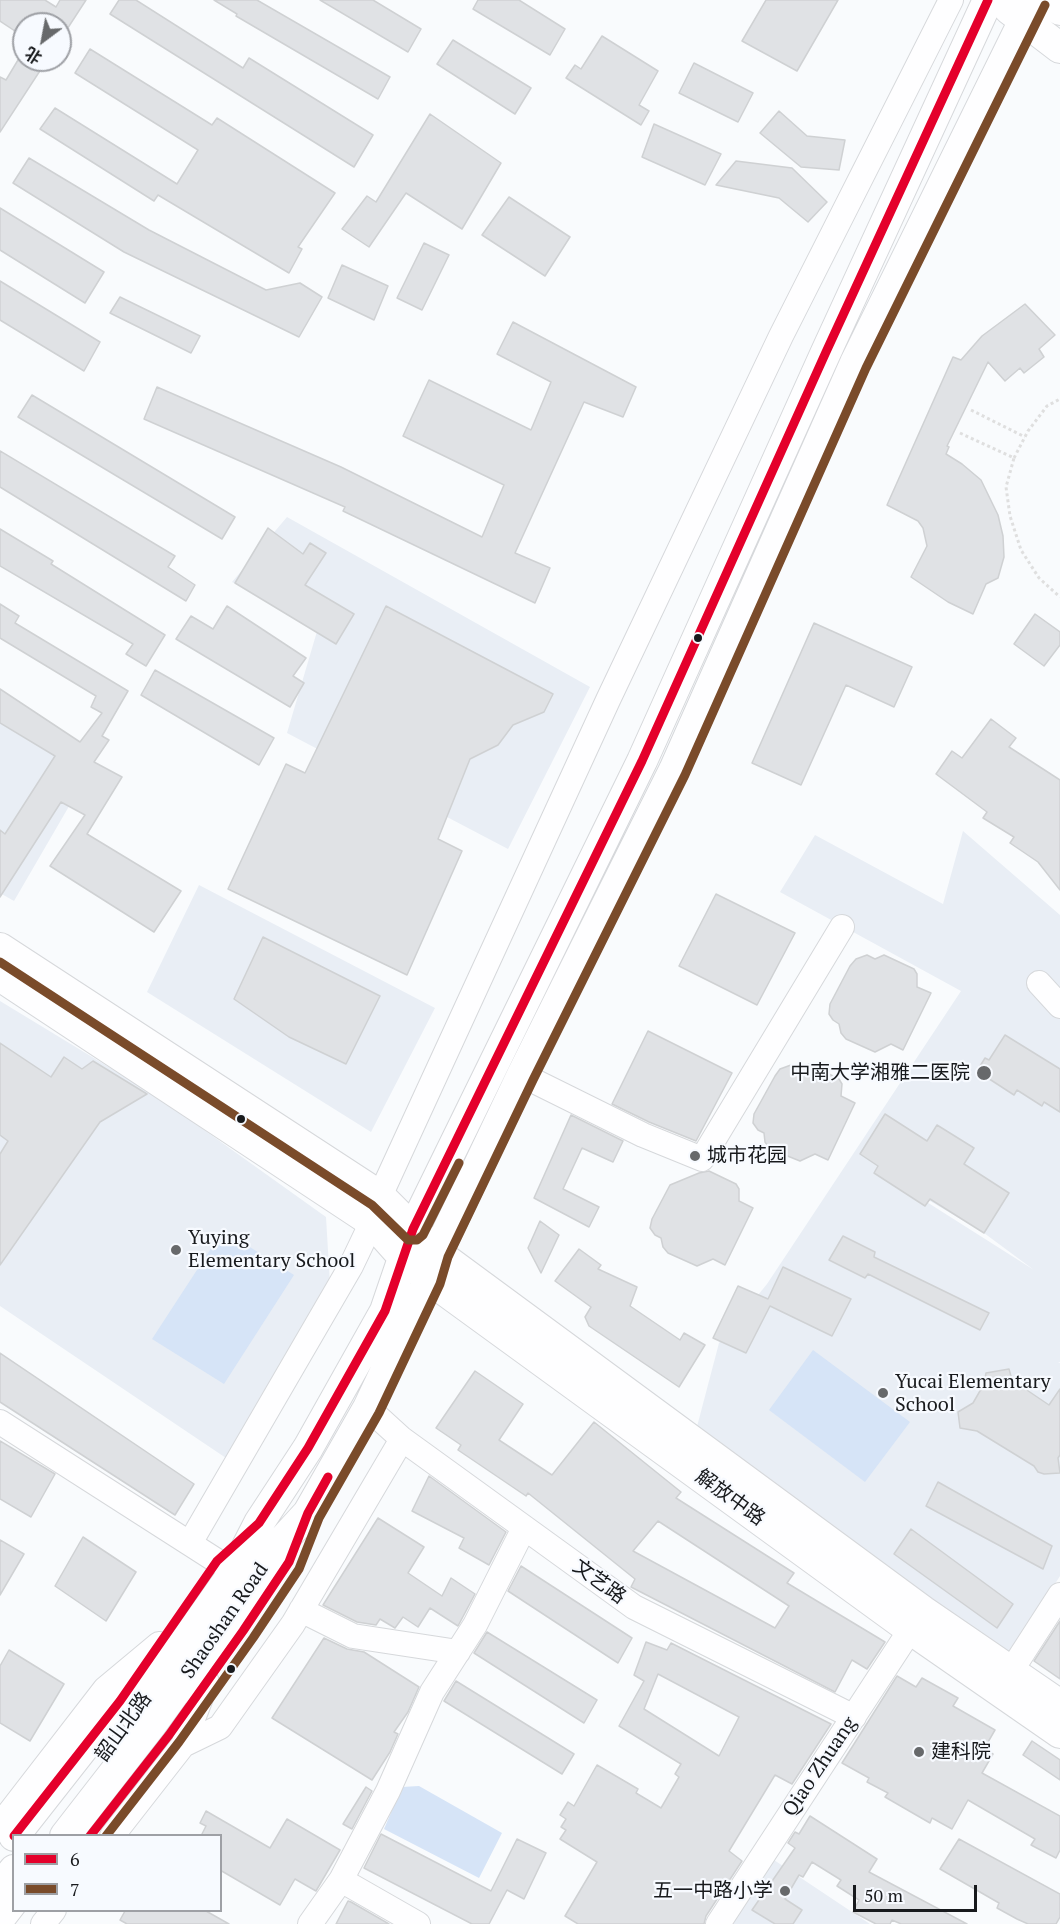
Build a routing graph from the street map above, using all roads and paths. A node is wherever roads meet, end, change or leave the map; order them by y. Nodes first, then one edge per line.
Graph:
1 (951, 0) edge
2 (988, 0) edge
3 (997, 0) edge
4 (1046, 0) edge
5 (1029, 10) edge
6 (1060, 10) edge
7 (1060, 48) edge
8 (1060, 399) edge
9 (971, 410) dead end
10 (960, 433) dead end
11 (1025, 437) junction
12 (1014, 458) junction
13 (1060, 597) edge
14 (842, 927) dead end
15 (0, 948) edge
16 (0, 976) edge
17 (1039, 983) dead end
18 (1060, 1006) edge
19 (522, 1075) junction
20 (376, 1209) junction
21 (413, 1228) junction
22 (404, 1258) junction
23 (433, 1266) junction
24 (368, 1408) junction
25 (0, 1422) edge
26 (402, 1439) junction
27 (308, 1513) junction
28 (259, 1523) junction
29 (524, 1528) junction
30 (190, 1543) junction
31 (217, 1561) junction
32 (1060, 1595) edge
33 (301, 1610) junction
34 (916, 1620) junction
35 (159, 1644) junction
36 (458, 1652) junction
37 (1011, 1671) junction
38 (1060, 1705) edge
39 (854, 1717) junction
40 (1060, 1733) edge
41 (176, 1740) junction
42 (0, 1825) edge
43 (16, 1834) edge
44 (43, 1834) edge
45 (67, 1834) edge
46 (92, 1834) edge
47 (113, 1834) edge
48 (12, 1838) edge
49 (0, 1853) edge
50 (12, 1872) edge
51 (341, 1880) junction
52 (0, 1887) edge
53 (12, 1903) edge
54 (30, 1912) edge
55 (53, 1912) edge
56 (0, 1918) edge
57 (21, 1924) edge
58 (43, 1924) edge
59 (310, 1924) edge
60 (418, 1924) edge
61 (718, 1924) edge

1 - 20 street
2 - 21 main road
3 - 5 main road
4 - 6 main road
5 - 7 main road
5 - 19 main road, Shaoshan Road
8 - 11 path
9 - 11 path
10 - 12 path
11 - 12 path
12 - 13 path
14 - 19 street
15 - 20 main road
16 - 20 main road
17 - 18 street
19 - 23 main road, Shaoshan Road
20 - 21 main road, 解放中路
20 - 22 main road, 解放中路
20 - 30 street
21 - 22 main road
21 - 23 main road, 解放中路
22 - 23 main road, 解放中路
22 - 28 main road
23 - 24 main road, Shaoshan Road
23 - 34 main road, 解放中路
24 - 26 street, 文艺路
24 - 27 main road, Shaoshan Road
25 - 30 street
26 - 29 street, 文艺路
26 - 33 street
27 - 41 main road
27 - 45 main road, Shaoshan Road
28 - 31 main road
28 - 44 main road, 韶山北路
29 - 36 street
29 - 39 street, 文艺路
30 - 31 street
31 - 35 main road
32 - 37 street
33 - 36 street
33 - 41 street
34 - 37 main road, 解放中路
34 - 39 street, Qiao Zhuang
34 - 40 main road, 解放中路
35 - 42 street
35 - 43 main road
36 - 51 street
37 - 38 main road, 解放中路
39 - 61 street, Qiao Zhuang
41 - 46 main road
41 - 47 street
48 - 49 main road
50 - 52 main road
51 - 59 street
51 - 60 street
53 - 56 main road
54 - 57 main road
55 - 58 street

